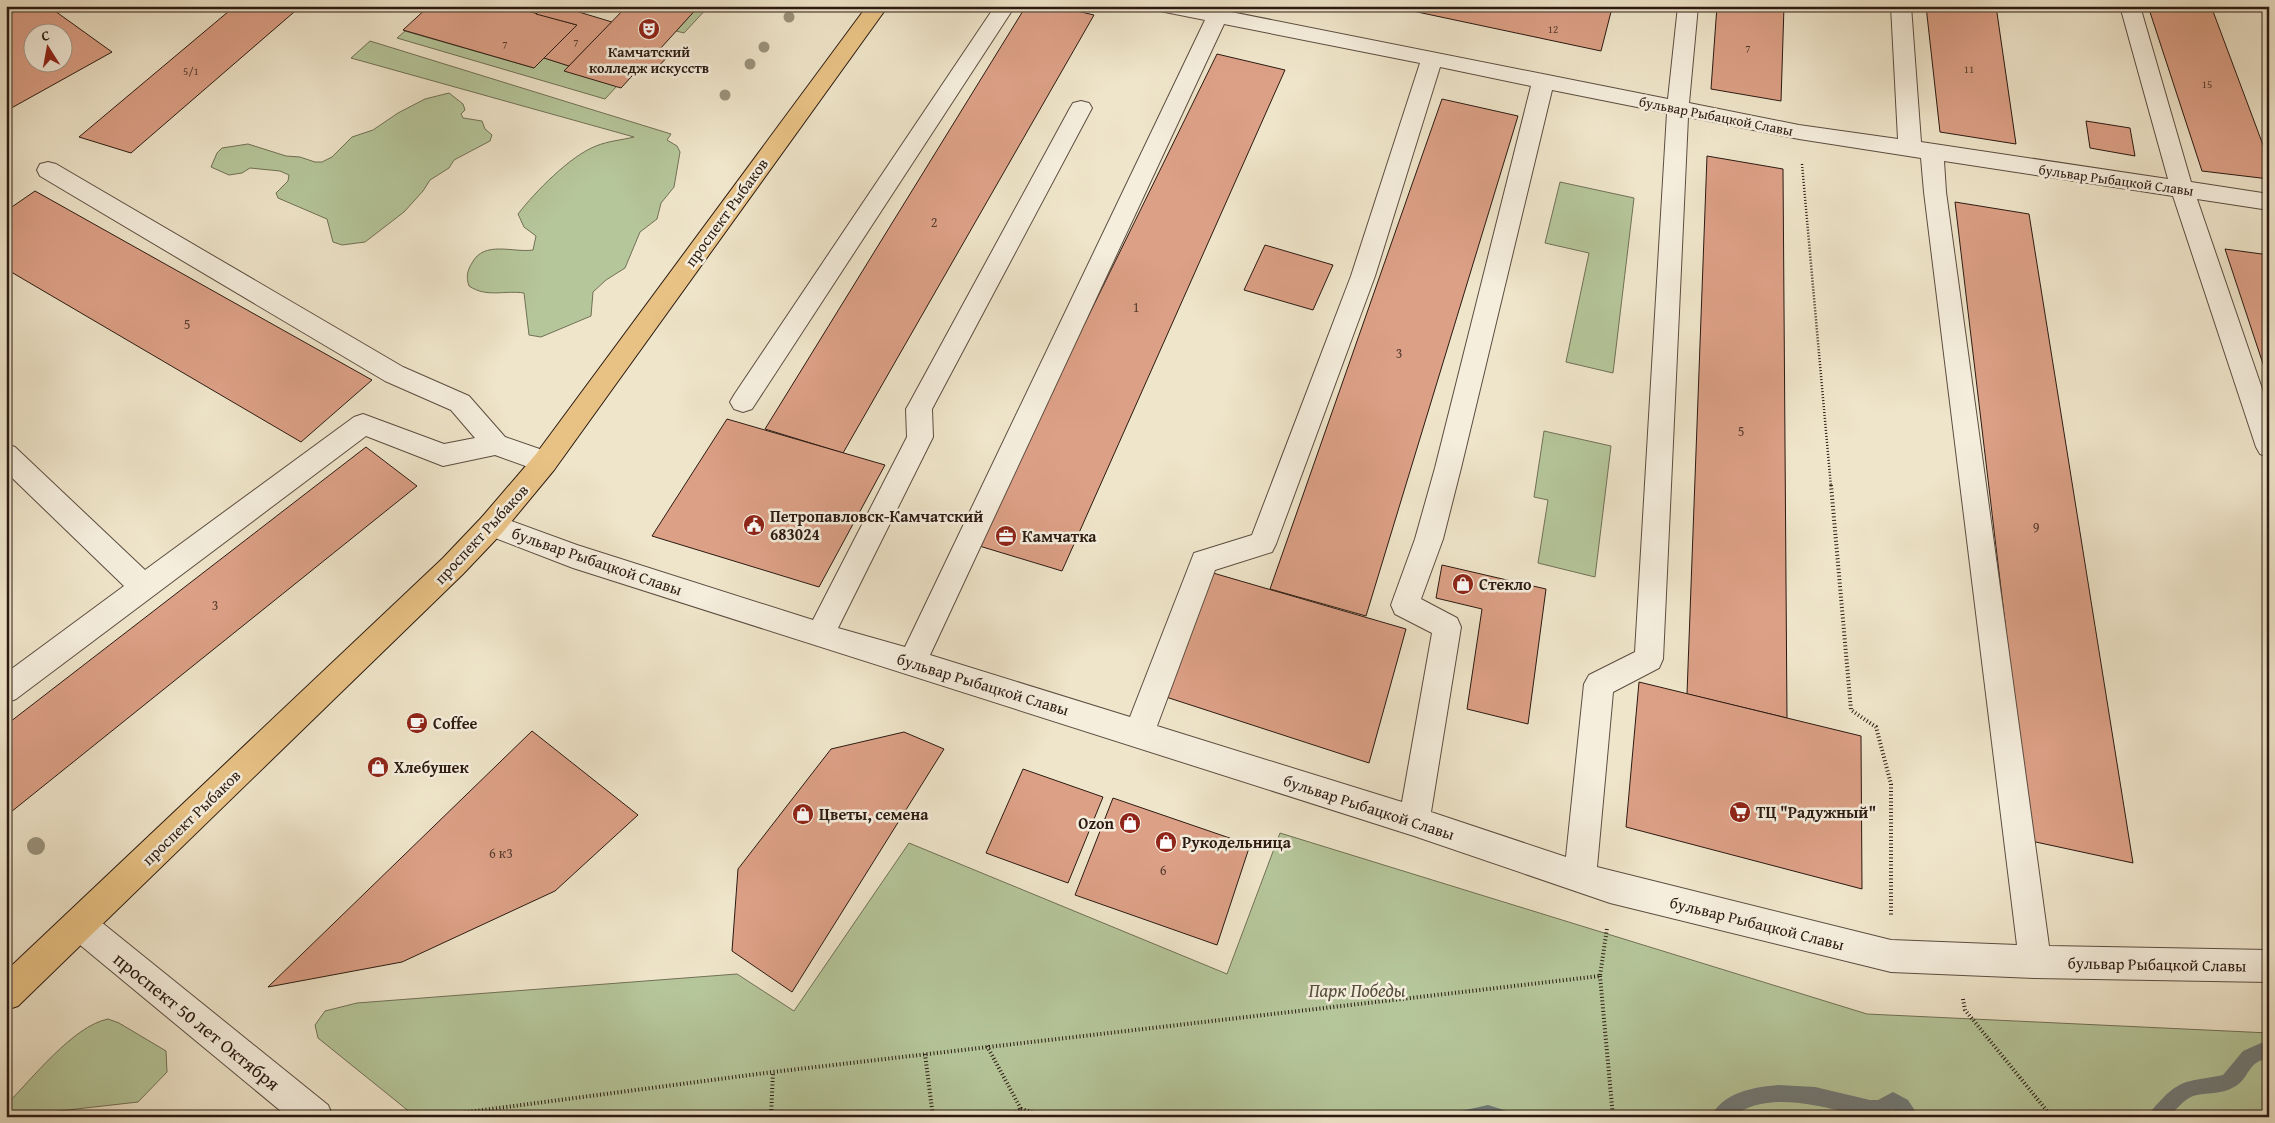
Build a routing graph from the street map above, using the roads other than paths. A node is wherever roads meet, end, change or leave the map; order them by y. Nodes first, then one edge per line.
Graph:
1 (878, 6) edge
2 (1005, 6) edge
3 (1167, 6) edge
4 (1688, 6) edge
5 (1900, 6) edge
6 (2130, 6) edge
7 (1247, 14) edge
8 (1217, 16) junction
9 (1432, 59) junction
10 (1543, 82) junction
11 (1081, 108) dead end
12 (1678, 109) junction
13 (1921, 151) junction
14 (48, 170) dead end
15 (2182, 190) junction
16 (2269, 202) edge
17 (743, 402) dead end
18 (496, 444) junction
19 (2269, 447) edge
20 (6, 455) edge
21 (545, 462) junction
22 (492, 525) junction
23 (144, 587) junction
24 (820, 635) junction
25 (912, 662) junction
26 (6, 690) edge
27 (1139, 733) junction
28 (1414, 821) junction
29 (1580, 877) junction
30 (79, 924) junction
31 (2035, 962) junction
32 (2269, 966) edge
33 (6, 994) edge
34 (316, 1117) edge

1 - 21 main road, проспект Рыбаков
2 - 17 street
3 - 8 street, бульвар Рыбацкой Славы
4 - 12 street
5 - 13 street
6 - 15 street
7 - 8 street, бульвар Рыбацкой Славы
7 - 9 street, бульвар Рыбацкой Славы
8 - 25 street
9 - 10 street, бульвар Рыбацкой Славы
9 - 27 street
10 - 12 street, бульвар Рыбацкой Славы
10 - 28 street
11 - 24 street
12 - 13 street, бульвар Рыбацкой Славы
12 - 29 street
13 - 15 street, бульвар Рыбацкой Славы
13 - 31 street
14 - 18 street
15 - 16 street, бульвар Рыбацкой Славы
15 - 19 street
18 - 21 street
18 - 23 street
20 - 23 street
21 - 22 main road, проспект Рыбаков
22 - 24 street, бульвар Рыбацкой Славы
22 - 30 main road, проспект Рыбаков
23 - 26 street
24 - 25 street, бульвар Рыбацкой Славы
25 - 27 street, бульвар Рыбацкой Славы
27 - 28 street, бульвар Рыбацкой Славы
28 - 29 street, бульвар Рыбацкой Славы
29 - 31 street, бульвар Рыбацкой Славы
30 - 33 main road, проспект Рыбаков
30 - 34 street, проспект 50 лет Октября
31 - 32 street, бульвар Рыбацкой Славы

